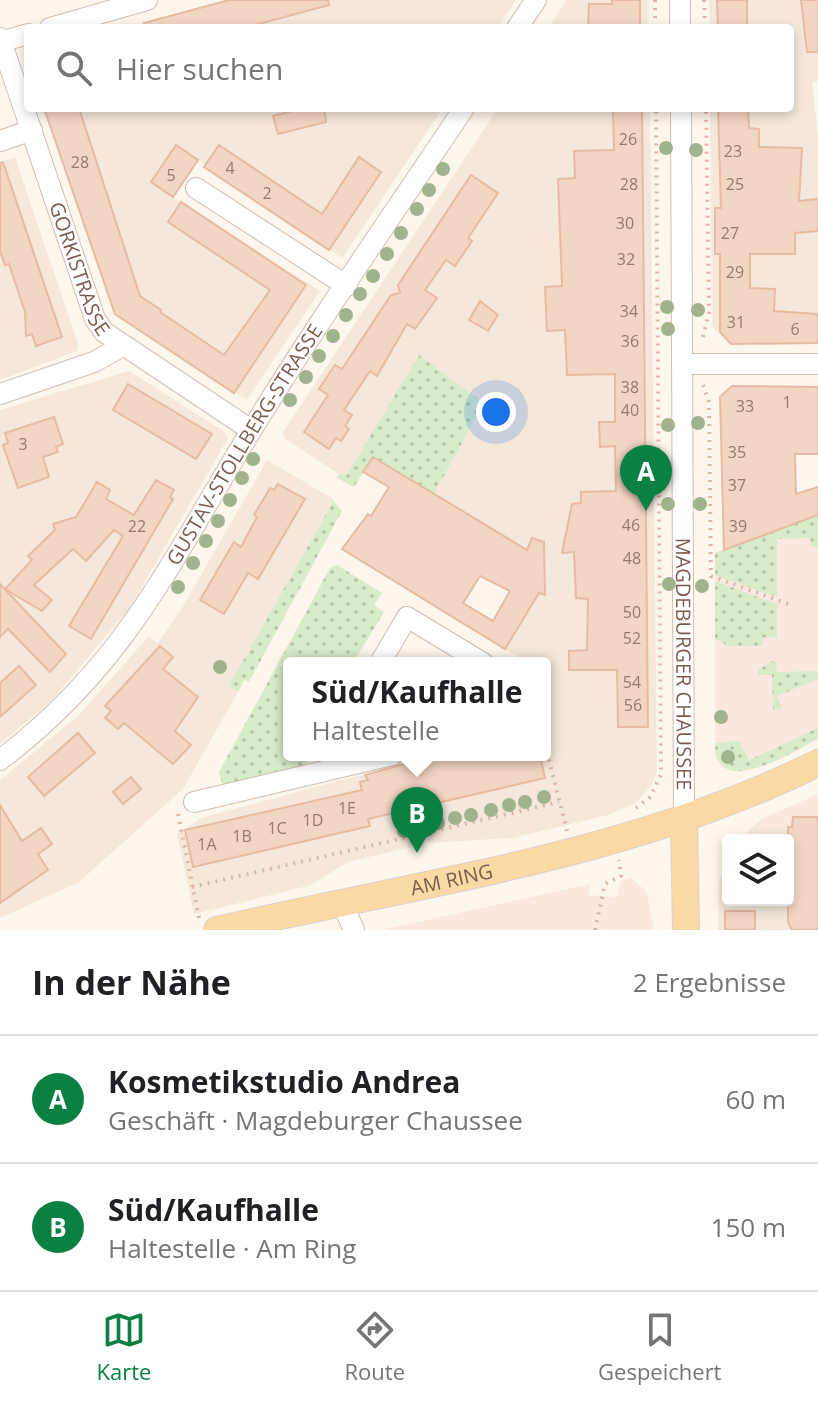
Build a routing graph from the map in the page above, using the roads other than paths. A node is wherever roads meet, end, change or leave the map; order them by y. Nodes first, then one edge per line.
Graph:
1 (147, 0) edge
2 (536, 0) edge
3 (680, 0) edge
4 (64, 24) edge
5 (520, 24) edge
6 (680, 24) edge
7 (24, 35) edge
8 (1, 40) edge
9 (24, 107) edge
10 (26, 112) edge
11 (461, 112) edge
12 (681, 112) edge
13 (32, 130) junction
14 (0, 141) edge
15 (196, 188) dead end
16 (347, 286) junction
17 (121, 347) junction
18 (682, 364) junction
19 (818, 364) edge
20 (0, 394) edge
21 (251, 430) junction
22 (384, 657) edge
23 (473, 657) edge
24 (0, 760) edge
25 (316, 761) edge
26 (365, 761) edge
27 (818, 763) edge
28 (306, 774) junction
29 (186, 808) road end
30 (684, 819) junction
31 (341, 901) junction
32 (217, 930) edge
33 (354, 930) edge
34 (686, 930) edge

1 - 4 street
2 - 5 street
3 - 6 street
7 - 8 street
8 - 9 street, GORKISTRASSE
10 - 13 street, GORKISTRASSE
11 - 16 street, GUSTAV-STOLLBERG-STRASSE
12 - 18 street, MAGDEBURGER CHAUSSEE
13 - 14 street
13 - 17 street, GORKISTRASSE
15 - 16 street
16 - 21 street, GUSTAV-STOLLBERG-STRASSE
17 - 20 street
17 - 21 street, GORKISTRASSE
18 - 19 street
18 - 30 street, MAGDEBURGER CHAUSSEE
21 - 24 street, GUSTAV-STOLLBERG-STRASSE
22 - 23 street
25 - 28 street
26 - 28 street
27 - 30 main road, AM RING
28 - 29 street
30 - 31 main road, AM RING
30 - 34 main road, MAGDEBURGER CHAUSSEE
31 - 32 main road, AM RING
31 - 33 street

